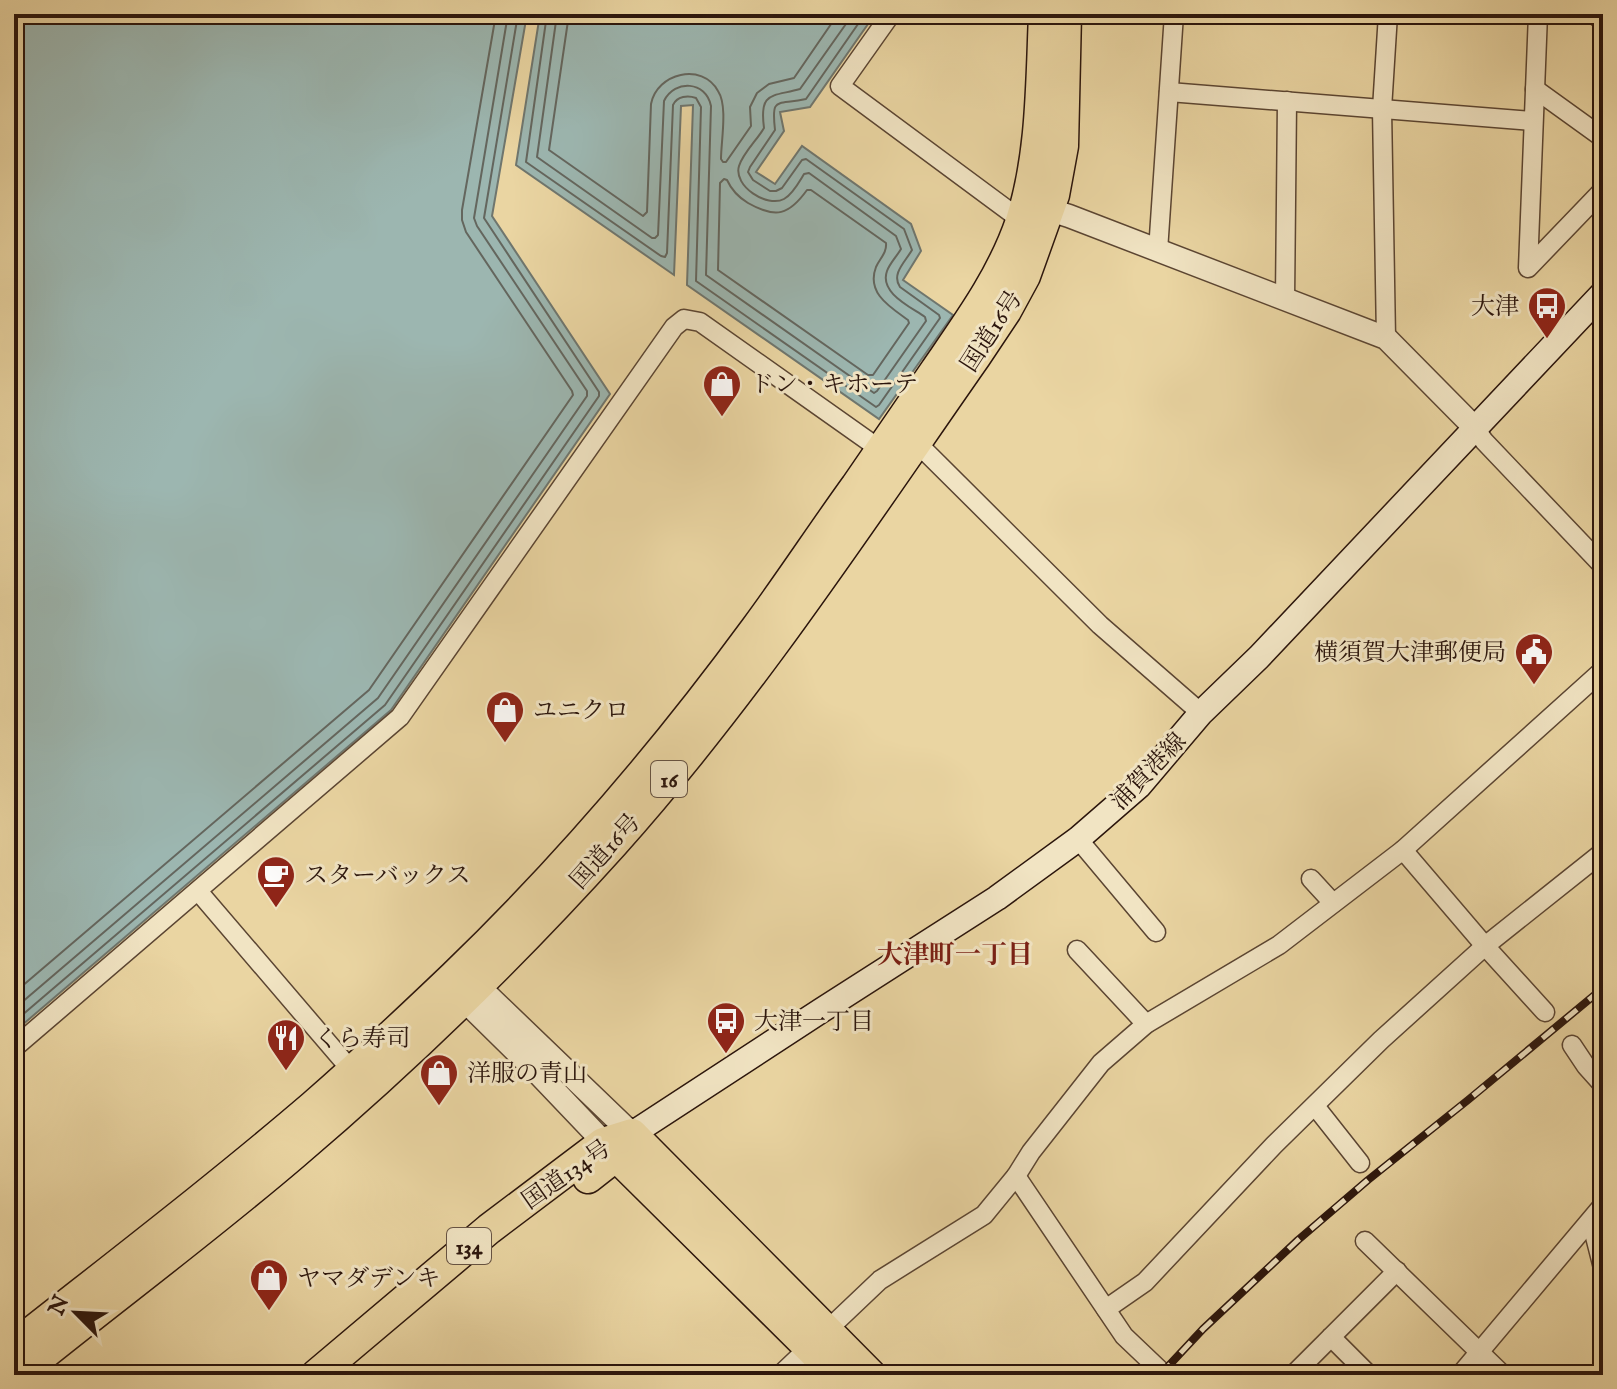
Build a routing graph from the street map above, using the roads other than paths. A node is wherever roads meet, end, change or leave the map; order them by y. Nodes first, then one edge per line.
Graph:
1 (891, 14) edge
2 (1044, 14) edge
3 (1066, 14) edge
4 (1174, 14) edge
5 (1372, 14) edge
6 (1388, 14) edge
7 (1538, 14) edge
8 (1593, 14) edge
9 (1603, 21) edge
10 (1535, 89) junction
11 (1169, 92) junction
12 (1287, 101) junction
13 (1382, 109) junction
14 (1533, 121) junction
15 (1603, 138) edge
16 (1603, 190) edge
17 (1050, 210) junction
18 (1021, 220) junction
19 (1158, 251) junction
20 (1603, 293) edge
21 (1285, 300) junction
22 (1386, 338) junction
23 (1475, 428) junction
24 (916, 442) junction
25 (881, 450) junction
26 (1603, 566) edge
27 (1603, 670) edge
28 (1201, 713) junction
29 (1078, 839) junction
30 (1403, 850) junction
31 (1603, 852) edge
32 (1311, 879) dead end
33 (198, 891) junction
34 (1333, 903) junction
35 (1156, 932) dead end
36 (1485, 946) junction
37 (1077, 950) dead end
38 (465, 987) junction
39 (1545, 1012) dead end
40 (1146, 1024) junction
41 (1572, 1045) dead end
42 (14, 1048) edge
43 (352, 1071) junction
44 (1603, 1085) edge
45 (1315, 1106) junction
46 (617, 1144) junction
47 (1360, 1163) dead end
48 (1016, 1176) junction
49 (1603, 1205) edge
50 (1591, 1221) junction
51 (1365, 1241) dead end
52 (1603, 1268) edge
53 (1397, 1271) junction
54 (1106, 1309) junction
55 (1331, 1337) junction
56 (818, 1340) junction
57 (14, 1346) edge
58 (1479, 1352) junction
59 (18, 1375) edge
60 (316, 1375) edge
61 (348, 1375) edge
62 (780, 1375) edge
63 (837, 1375) edge
64 (871, 1375) edge
65 (1165, 1375) edge
66 (1293, 1375) edge
67 (1369, 1375) edge
68 (1460, 1375) edge
69 (1503, 1375) edge

1 - 18 street
2 - 18 highway, 国道16号 / 16
3 - 17 highway, 国道16号 / 16
4 - 11 street
5 - 6 street
6 - 13 street
7 - 10 street
8 - 9 street
10 - 14 street
10 - 15 street
11 - 12 street
11 - 19 street
12 - 13 street
12 - 21 street
13 - 14 street
13 - 22 street
14 - 16 street
17 - 18 street
17 - 19 street
17 - 24 highway, 国道16号 / 16
18 - 25 highway, 国道16号 / 16
19 - 21 street
20 - 23 main road, 浦賀港線
21 - 22 street
22 - 23 street
23 - 26 street
23 - 28 main road, 浦賀港線
24 - 25 street
24 - 28 street
24 - 38 highway, 国道16号 / 16
25 - 33 street
25 - 38 highway, 国道16号 / 16
27 - 30 street
28 - 29 main road, 浦賀港線
29 - 35 street
29 - 46 main road, 浦賀港線
30 - 34 street
30 - 36 street
31 - 36 street
32 - 34 street
33 - 42 street
33 - 43 street
34 - 40 street
36 - 39 street
36 - 45 street
37 - 40 street
38 - 43 highway, 国道16号 / 16
38 - 46 street
38 - 59 highway, 国道16号 / 16
40 - 48 street
41 - 44 street
43 - 57 highway, 国道16号 / 16
45 - 47 street
45 - 54 street
46 - 56 highway, 国道134号
46 - 60 highway, 国道134号 / 134
46 - 61 highway, 国道134号 / 134
48 - 54 street
48 - 56 street
49 - 50 street
50 - 52 street
50 - 58 street
51 - 53 street
53 - 55 street
53 - 58 street
54 - 65 street
55 - 66 street
55 - 67 street
56 - 62 street
56 - 63 highway, 国道134号
56 - 64 highway, 国道134号
58 - 68 street
58 - 69 street

